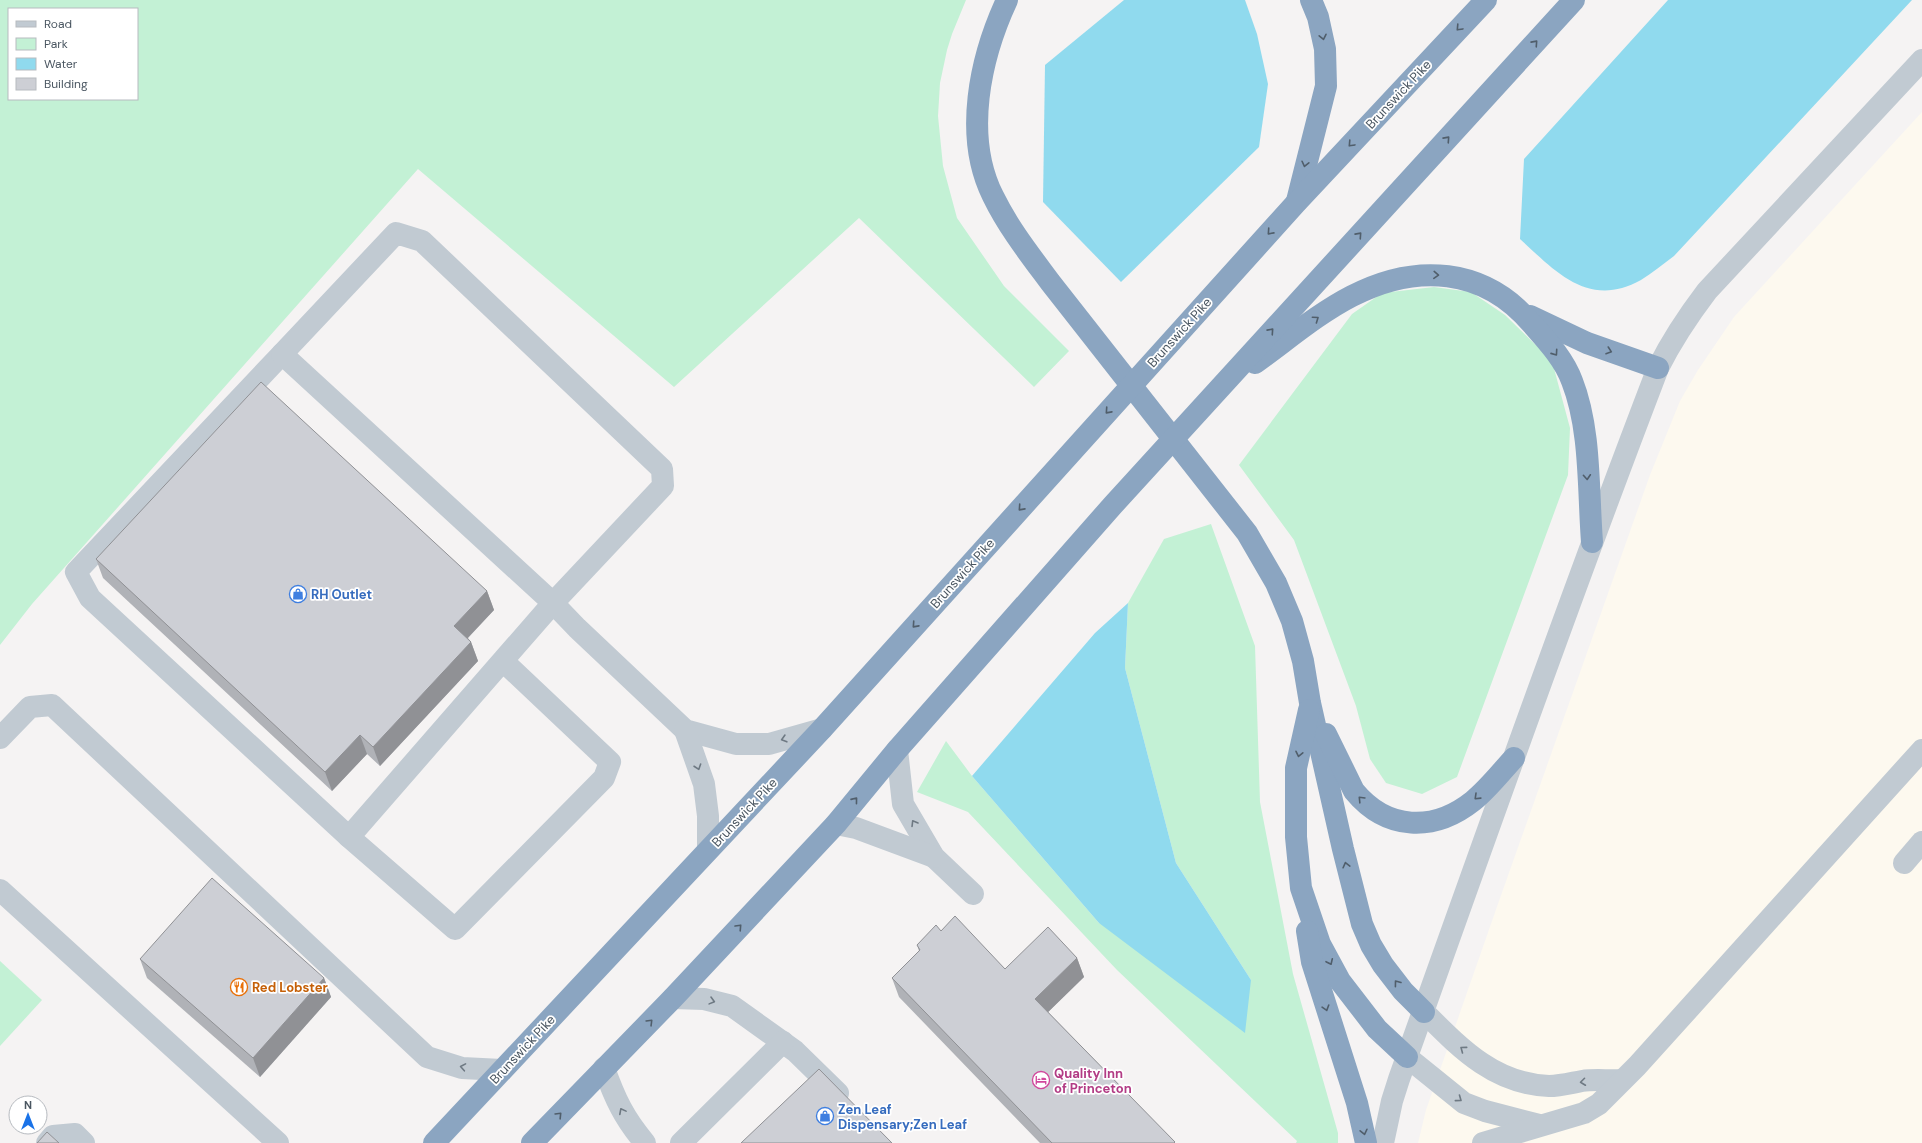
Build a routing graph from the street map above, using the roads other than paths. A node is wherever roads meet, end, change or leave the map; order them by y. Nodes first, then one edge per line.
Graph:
1 (1007, 0) edge
2 (1311, 0) edge
3 (1486, 0) edge
4 (1574, 0) edge
5 (1922, 60) edge
6 (1296, 203) junction
7 (1522, 312) junction
8 (282, 354) junction
9 (1658, 368) junction
10 (1217, 391) junction
11 (1592, 542) junction
12 (553, 603) junction
13 (503, 661) junction
14 (1310, 703) junction
15 (822, 729) junction
16 (685, 730) junction
17 (0, 738) edge
18 (897, 750) junction
19 (1922, 750) edge
20 (1514, 758) junction
21 (836, 824) junction
22 (349, 837) junction
23 (1922, 842) edge
24 (708, 850) junction
25 (934, 857) junction
26 (1904, 863) dead end
27 (1301, 888) junction
28 (0, 890) edge
29 (973, 894) dead end
30 (673, 998) junction
31 (1424, 1012) junction
32 (783, 1042) junction
33 (1407, 1057) junction
34 (604, 1068) junction
35 (502, 1070) junction
36 (1622, 1080) junction
37 (850, 1105) edge
38 (1539, 1125) junction
39 (47, 1143) edge
40 (84, 1143) edge
41 (278, 1143) edge
42 (434, 1143) edge
43 (532, 1143) edge
44 (645, 1143) edge
45 (681, 1143) edge
46 (1366, 1143) edge
47 (1384, 1143) edge
48 (1483, 1143) edge

1 - 14 highway
2 -> 6 highway
3 -> 6 highway, Brunswick Pike
10 -> 4 highway
5 - 9 street
6 -> 15 highway, Brunswick Pike
7 -> 9 highway
10 -> 7 highway
7 -> 11 highway
8 - 12 street
8 - 12 street
8 - 22 street
9 - 11 street
10 - 18 highway
11 - 20 street
12 - 13 street
12 - 16 street
13 - 22 street
13 - 22 street
20 -> 14 highway
14 -> 27 highway
31 -> 14 highway
15 -> 16 street
15 - 24 highway, Brunswick Pike
16 -> 24 street
35 -> 17 street
21 -> 18 highway
25 -> 18 street
19 - 36 street
20 - 31 street
21 - 25 street
30 -> 21 highway
23 - 26 street
24 - 35 highway, Brunswick Pike
25 - 29 street
27 -> 33 highway
27 -> 46 highway
28 - 41 street
30 -> 32 street
34 -> 30 highway
31 - 33 street
36 -> 31 street
32 - 37 street
32 - 45 street
33 -> 38 street
33 - 47 street
43 -> 34 highway
44 -> 34 street
35 - 42 highway, Brunswick Pike
36 - 38 street
38 - 48 street
39 - 40 street

